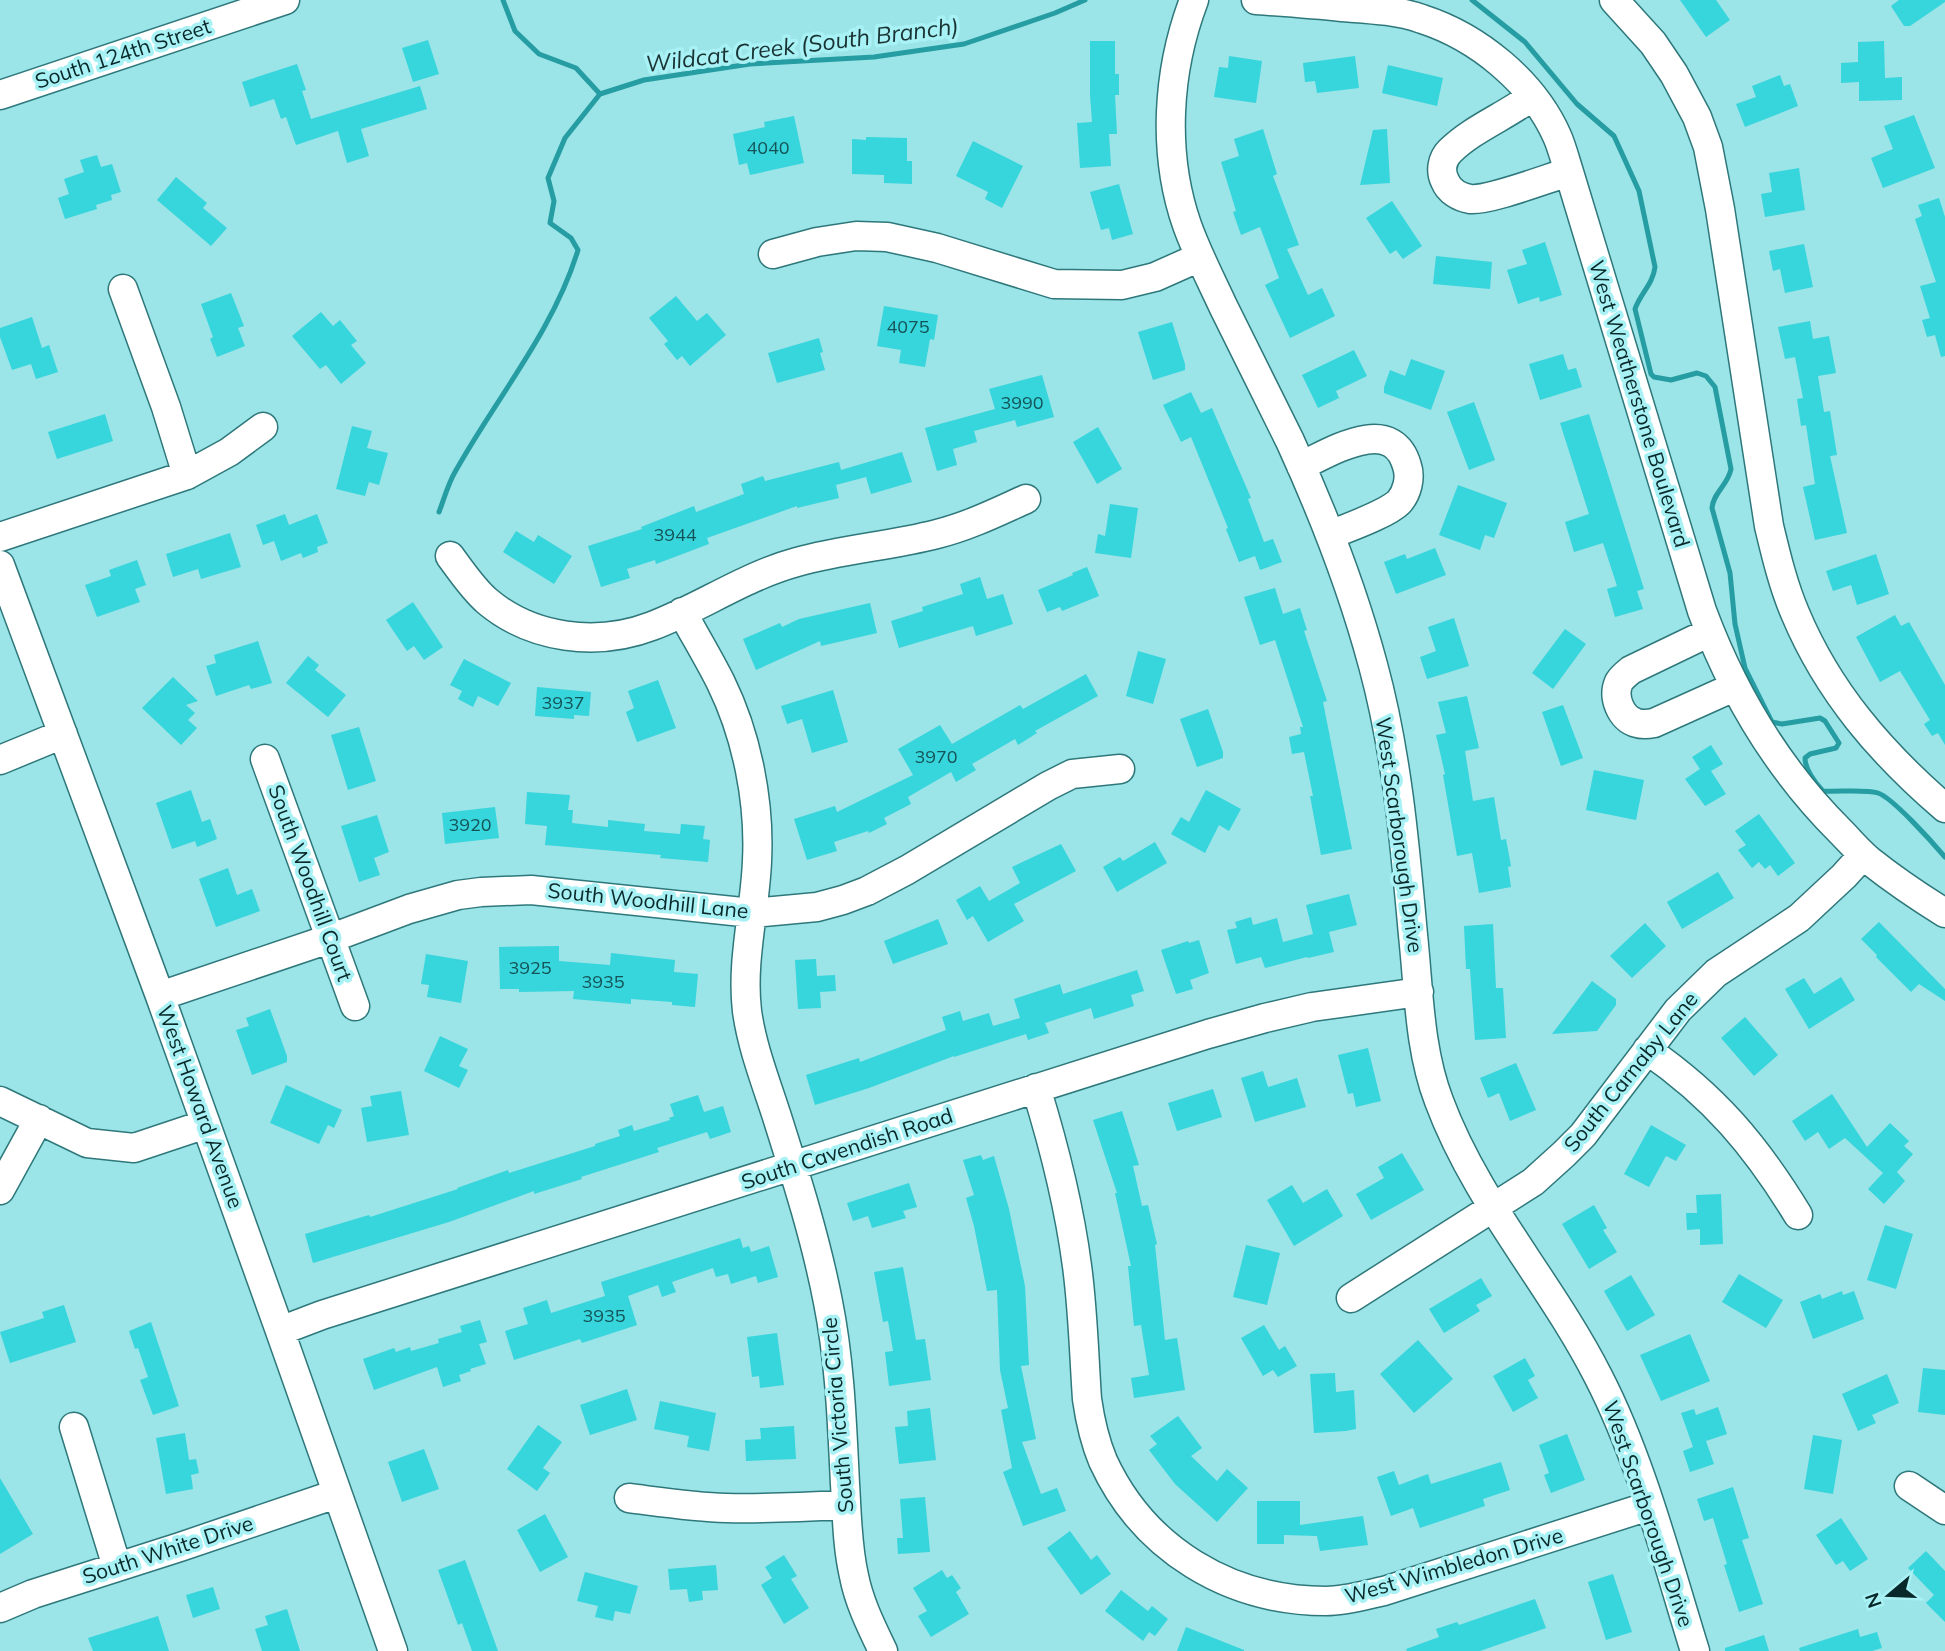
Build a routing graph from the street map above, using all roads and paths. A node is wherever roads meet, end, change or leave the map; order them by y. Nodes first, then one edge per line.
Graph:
1 (285, 0) edge
2 (1194, 0) edge
3 (1269, 0) edge
4 (1615, 0) edge
5 (256, 4) edge
6 (0, 94) edge
7 (1531, 97) junction
8 (1569, 172) junction
9 (773, 254) dead end
10 (1200, 257) junction
11 (123, 289) dead end
12 (263, 428) dead end
13 (1301, 466) junction
14 (187, 475) junction
15 (1026, 499) dead end
16 (1330, 535) junction
17 (0, 537) edge
18 (450, 556) dead end
19 (0, 565) edge
20 (682, 612) junction
21 (1710, 632) junction
22 (1734, 687) junction
23 (63, 734) junction
24 (265, 759) dead end
25 (0, 760) edge
26 (1119, 769) dead end
27 (1945, 808) edge
28 (1863, 855) junction
29 (752, 913) junction
30 (1945, 913) edge
31 (329, 939) junction
32 (1419, 992) junction
33 (160, 996) junction
34 (355, 1006) dead end
35 (1647, 1050) junction
36 (1036, 1088) junction
37 (0, 1101) edge
38 (39, 1119) junction
39 (206, 1124) junction
40 (793, 1166) junction
41 (0, 1189) edge
42 (1494, 1207) junction
43 (1798, 1215) dead end
44 (1352, 1298) dead end
45 (281, 1331) junction
46 (74, 1427) dead end
47 (1909, 1486) dead end
48 (336, 1494) junction
49 (629, 1498) dead end
50 (846, 1505) junction
51 (1649, 1506) junction
52 (1945, 1510) edge
53 (117, 1567) junction
54 (0, 1608) edge
55 (393, 1651) edge
56 (883, 1651) edge
57 (1695, 1651) edge

1 - 5 street, South 124th Street
2 - 10 street, West Scarborough Drive
3 - 7 street, West Weatherstone Boulevard
4 - 27 street
5 - 6 street, South 124th Street
7 - 8 street, West Weatherstone Boulevard
7 - 8 street
8 - 21 street, West Weatherstone Boulevard
9 - 10 street
10 - 13 street, West Scarborough Drive
11 - 14 street
12 - 14 street
13 - 16 street, West Scarborough Drive
13 - 16 street
14 - 17 street
15 - 20 street
16 - 32 street, West Scarborough Drive
18 - 20 street
19 - 23 street, West Howard Avenue
20 - 29 street, South Victoria Circle
21 - 22 street, West Weatherstone Boulevard
21 - 22 street
22 - 28 street, West Weatherstone Boulevard
23 - 25 street
23 - 33 street, West Howard Avenue
24 - 31 street, South Woodhill Court
26 - 29 street, South Woodhill Lane
28 - 30 street, West Weatherstone Boulevard
28 - 35 street, South Carnaby Lane
29 - 31 street, South Woodhill Lane
29 - 40 street, South Victoria Circle
31 - 33 street, South Woodhill Lane
31 - 34 street, South Woodhill Court
32 - 36 street, South Cavendish Road
32 - 42 street, West Scarborough Drive
33 - 39 street, West Howard Avenue
35 - 42 street, South Carnaby Lane
35 - 43 street
36 - 40 street, South Cavendish Road
36 - 51 street, West Wimbledon Drive
37 - 38 street
38 - 39 street
38 - 41 street
39 - 45 street, West Howard Avenue
40 - 45 street, South Cavendish Road
40 - 50 street, South Victoria Circle
42 - 44 street, South Carnaby Lane
42 - 51 street, West Scarborough Drive
45 - 48 street, West Howard Avenue
46 - 53 street
47 - 52 street
48 - 53 street, South White Drive
48 - 55 street, West Howard Avenue
49 - 50 street
50 - 56 street, South Victoria Circle
51 - 57 street, West Scarborough Drive
53 - 54 street, South White Drive

